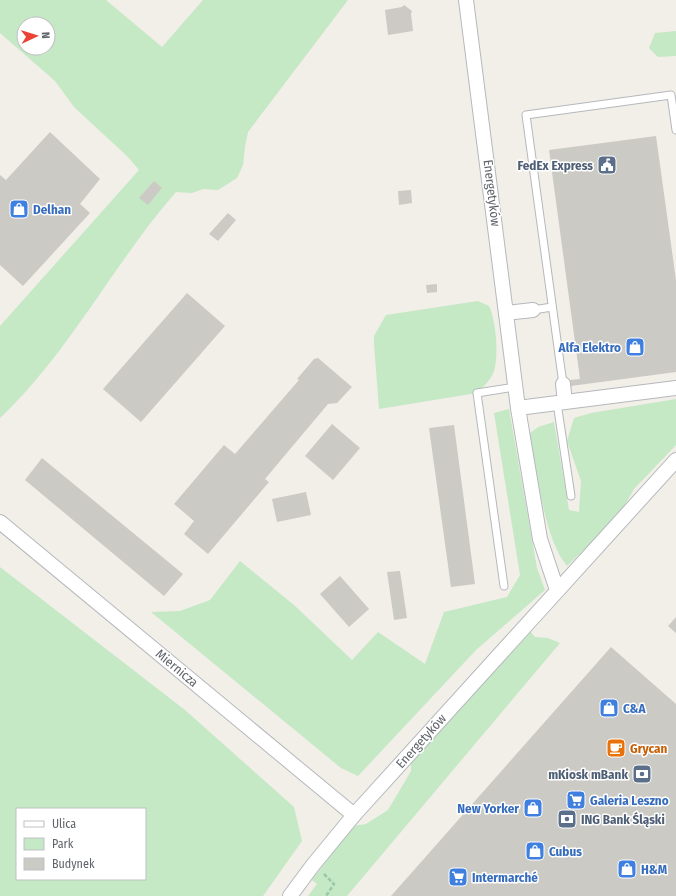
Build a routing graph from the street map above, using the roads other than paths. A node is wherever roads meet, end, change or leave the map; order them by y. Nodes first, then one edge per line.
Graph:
1 (466, 0) edge
2 (676, 130) edge
3 (552, 307) junction
4 (532, 310) joint
5 (506, 313) junction
6 (562, 384) joint
7 (515, 387) junction
8 (676, 388) edge
9 (561, 403) junction
10 (518, 408) junction
11 (676, 460) edge
12 (571, 496) dead end
13 (0, 522) edge
14 (504, 586) dead end
15 (557, 590) junction
16 (354, 815) junction
17 (290, 896) edge

1 - 5 street, Energetyków
2 - 3 lane
3 - 4 lane
3 - 6 lane
4 - 5 street
5 - 7 street, Energetyków
6 - 9 street
7 - 10 street, Energetyków
7 - 14 lane
8 - 9 street
9 - 10 street
9 - 12 lane
10 - 15 street, Energetyków
11 - 15 street, Energetyków
13 - 16 street, Miernicza
15 - 16 street, Energetyków
16 - 17 street, Energetyków

